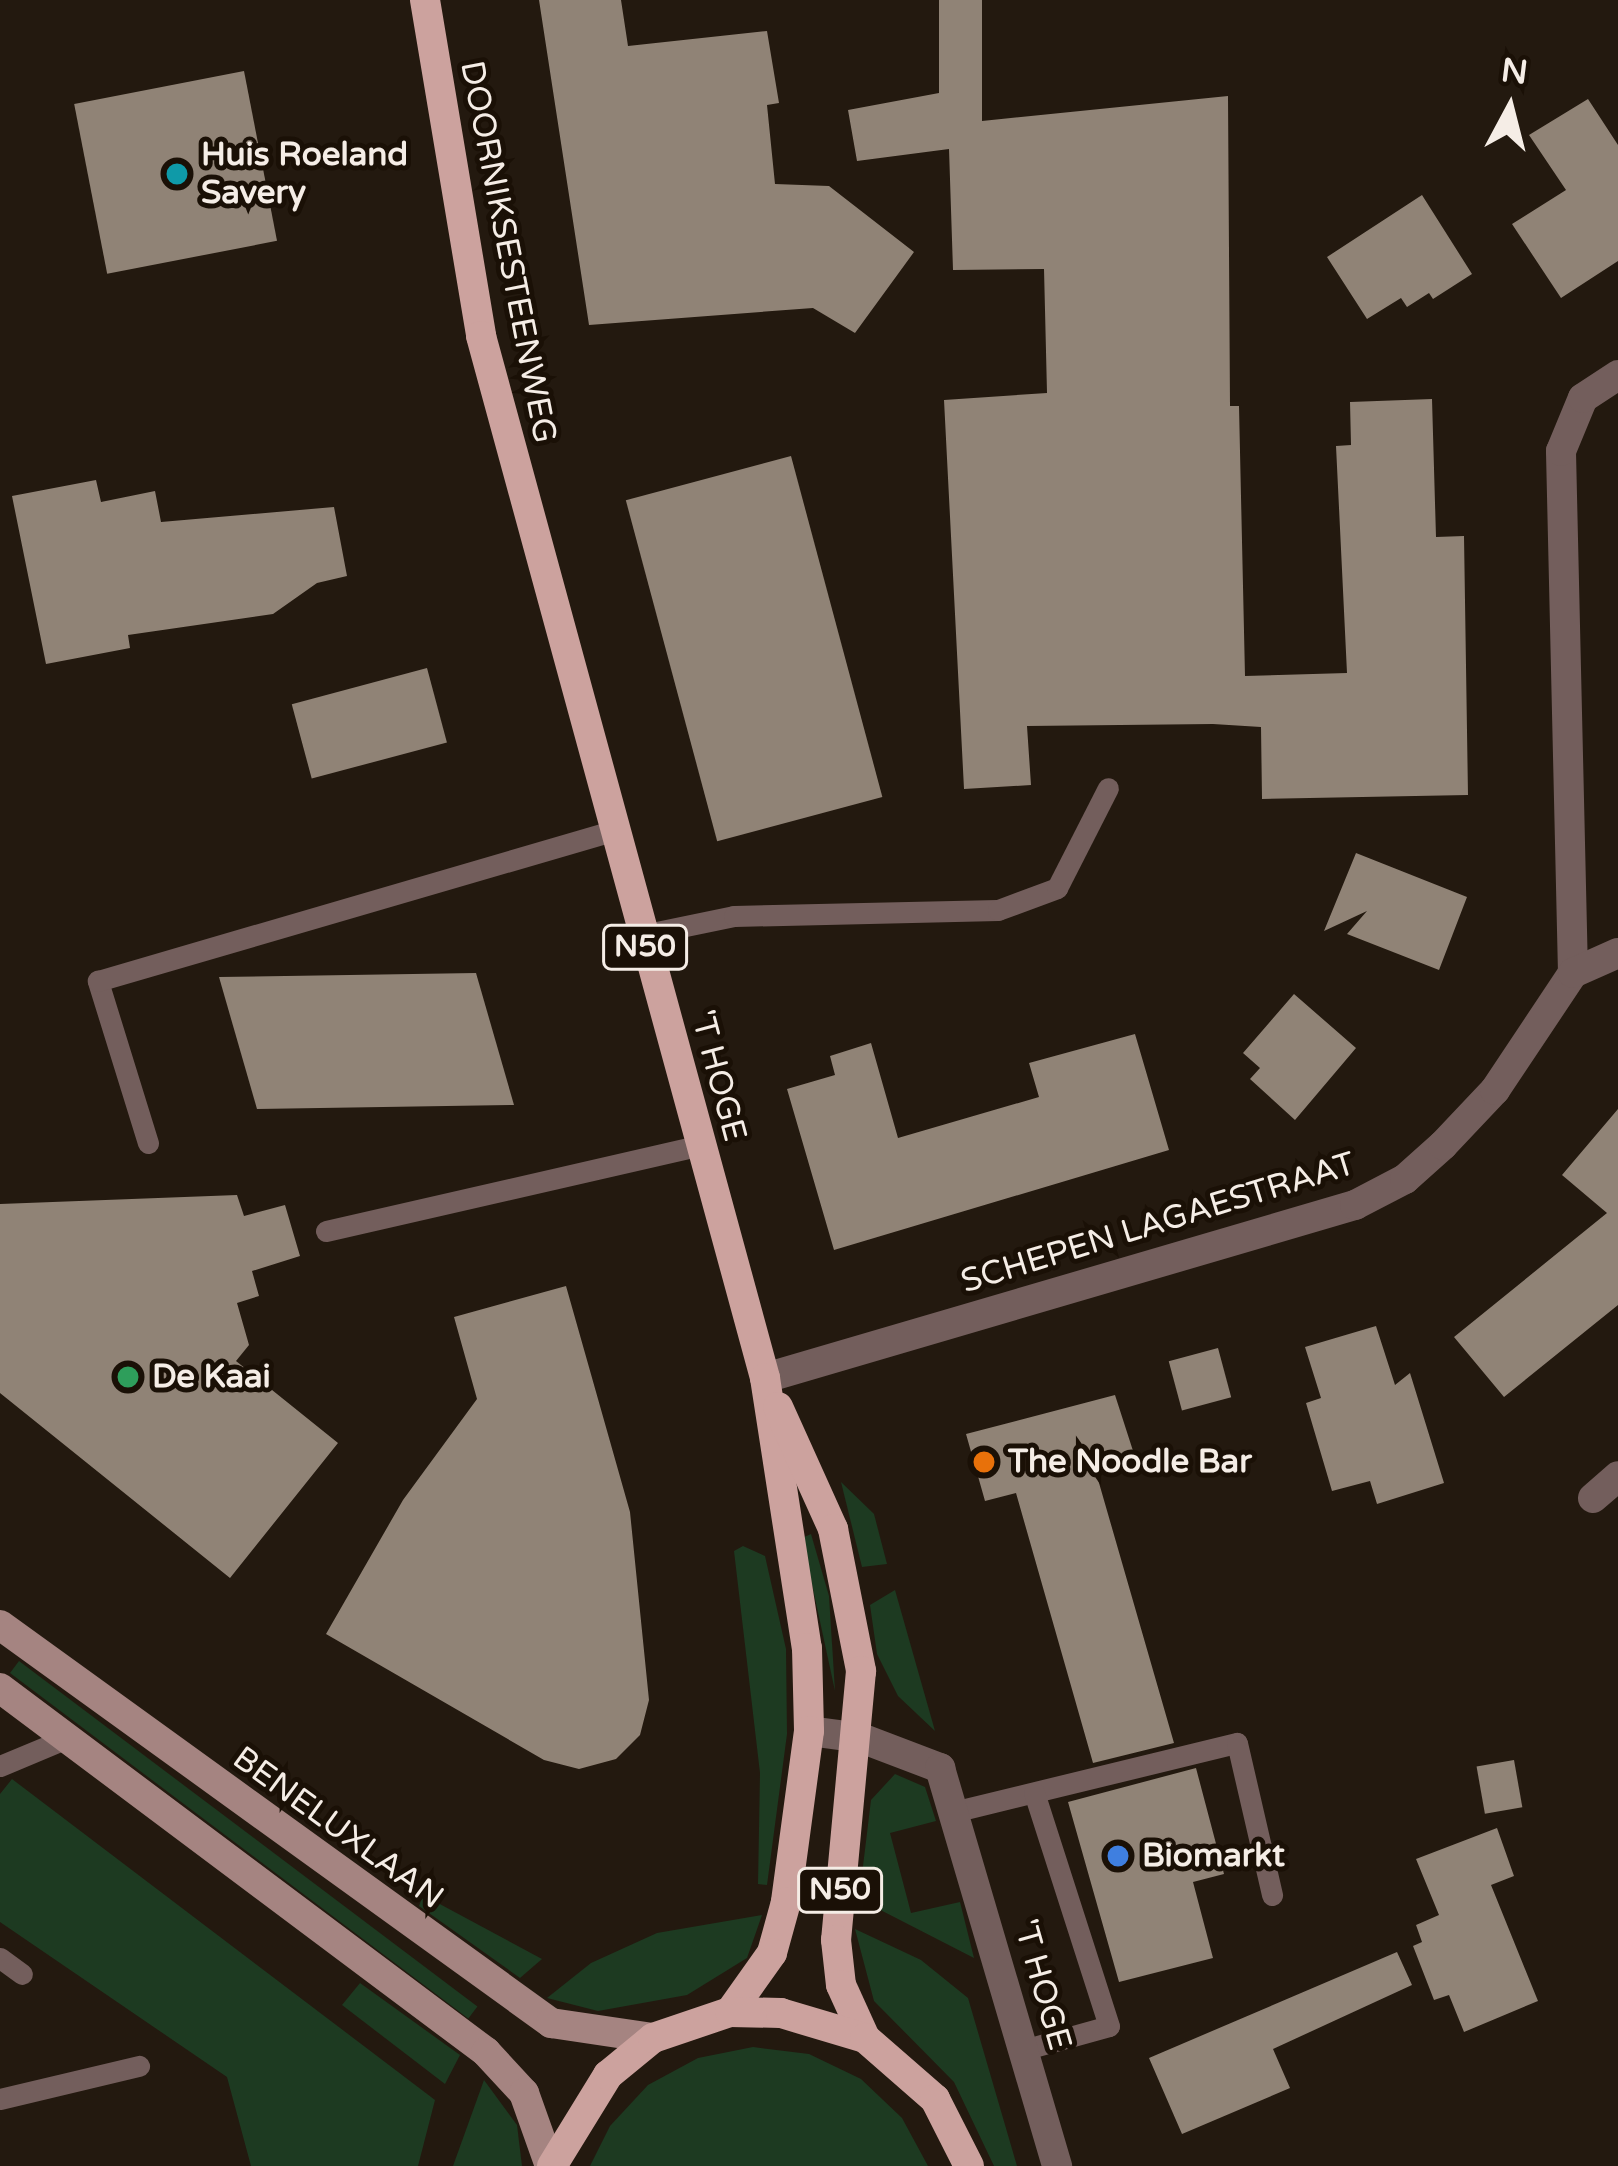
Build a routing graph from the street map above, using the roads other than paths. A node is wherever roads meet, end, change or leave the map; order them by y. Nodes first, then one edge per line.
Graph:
1 (425, 0) edge
2 (1618, 375) edge
3 (523, 516) joint
4 (1108, 788) dead end
5 (612, 831) junction
6 (642, 935) junction
7 (1618, 953) edge
8 (1573, 973) junction
9 (148, 1143) dead end
10 (700, 1145) junction
11 (326, 1231) dead end
12 (765, 1378) junction
13 (1618, 1476) edge
14 (1594, 1498) dead end
15 (0, 1625) edge
16 (0, 1688) edge
17 (809, 1730) junction
18 (67, 1738) junction
19 (861, 1738) junction
20 (0, 1766) edge
21 (1034, 1793) junction
22 (953, 1812) junction
23 (1272, 1895) dead end
24 (0, 1958) edge
25 (22, 1974) dead end
26 (730, 2012) junction
27 (653, 2038) junction
28 (865, 2038) junction
29 (1023, 2050) junction
30 (139, 2066) dead end
31 (0, 2099) edge
32 (551, 2166) edge
33 (969, 2166) edge
34 (1058, 2166) edge

1 - 3 main road, DOORNIKSESTEENWEG / N50
2 - 8 street
3 - 5 main road, 'T HOGE / N50
4 - 6 lane
5 - 6 main road, 'T HOGE / N50
5 - 9 lane
6 - 10 main road, 'T HOGE / N50
7 - 8 street
8 - 12 street, SCHEPEN LAGAESTRAAT
10 - 11 lane
10 - 12 main road, 'T HOGE / N50
12 - 17 main road, 'T HOGE / N50
12 - 19 main road, 'T HOGE / N50
13 - 14 street
15 - 27 main road, BENELUXLAAN
16 - 18 main road
17 - 19 street, 'T HOGE
17 - 26 main road, 'T HOGE / N50
18 - 20 lane
18 - 32 main road
19 - 22 street, 'T HOGE
19 - 28 main road, 'T HOGE / N50
21 - 22 lane
21 - 23 lane
21 - 29 lane
22 - 29 street, 'T HOGE
24 - 25 lane
26 - 27 main road, N50
26 - 28 main road, N50
27 - 32 main road, N50
28 - 33 main road, N50
29 - 34 street, 'T HOGE
30 - 31 lane

